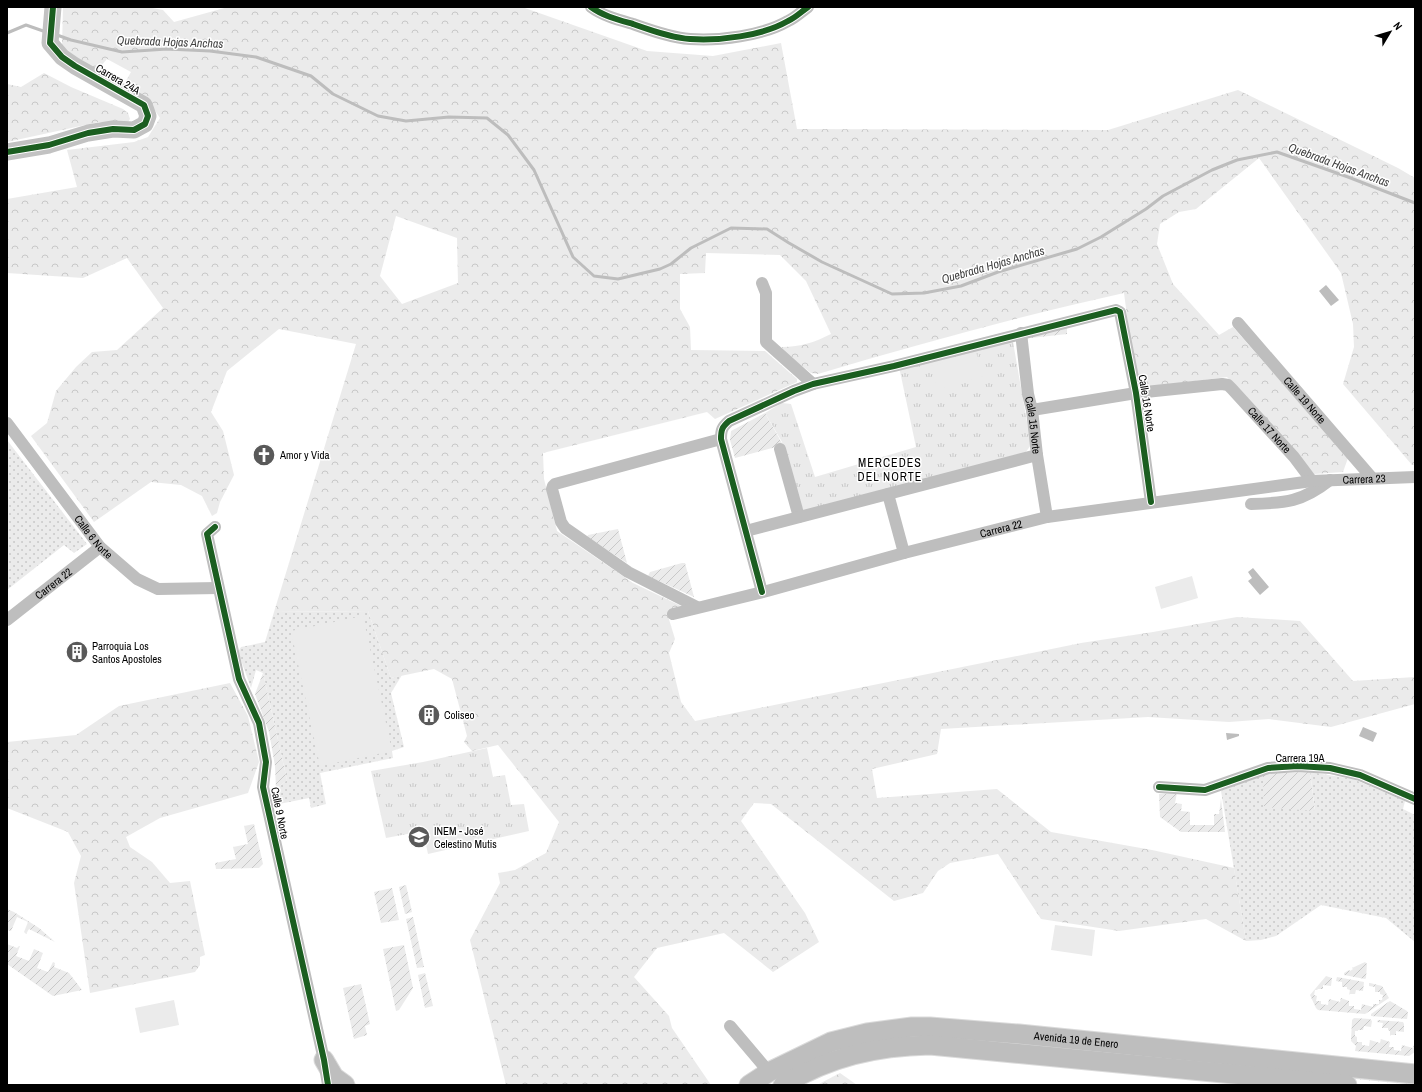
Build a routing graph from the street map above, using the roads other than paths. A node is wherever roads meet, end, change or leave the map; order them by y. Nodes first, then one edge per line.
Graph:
1 (53, 7) edge
2 (591, 7) edge
3 (808, 7) edge
4 (7, 152) edge
5 (762, 283) dead end
6 (1238, 323) dead end
7 (1021, 333) junction
8 (813, 384) junction
9 (1136, 393) junction
10 (1032, 410) junction
11 (7, 423) edge
12 (721, 439) junction
13 (780, 449) dead end
14 (1037, 455) junction
15 (1415, 477) edge
16 (1372, 478) junction
17 (1330, 480) junction
18 (1312, 481) junction
19 (888, 494) junction
20 (1151, 502) junction
21 (1251, 504) dead end
22 (799, 517) junction
23 (1047, 517) junction
24 (215, 527) dead end
25 (746, 531) junction
26 (100, 547) junction
27 (904, 553) junction
28 (218, 588) junction
29 (762, 592) junction
30 (697, 607) junction
31 (674, 614) dead end
32 (7, 620) edge
33 (1159, 787) dead end
34 (1415, 799) edge
35 (730, 1026) dead end
36 (324, 1060) junction
37 (769, 1072) junction
38 (1415, 1074) edge
39 (328, 1085) edge
40 (345, 1085) edge
41 (749, 1085) edge
42 (783, 1085) edge
43 (1347, 1085) edge

1 - 4 street, Carrera 24A
2 - 3 street
5 - 8 street
6 - 16 street, Calle 19 Norte
7 - 8 street
7 - 9 street, Calle 16 Norte
7 - 10 street, Calle 15 Norte
8 - 12 street
9 - 10 street
9 - 18 street, Calle 17 Norte
9 - 20 street, Calle 16 Norte
10 - 14 street, Calle 15 Norte
11 - 26 street, Calle 6 Norte
12 - 25 street
12 - 30 street
13 - 22 street
14 - 19 street
14 - 23 street, Calle 15 Norte
15 - 16 street, Carrera 23
16 - 17 street, Carrera 23
17 - 18 street, Carrera 23
17 - 21 street
18 - 20 street, Carrera 22
19 - 22 street
19 - 27 street
20 - 23 street, Carrera 22
22 - 25 street
23 - 27 street, Carrera 22
24 - 28 street, Calle 9 Norte
25 - 29 street
26 - 28 street, Calle 6 Norte
26 - 32 street, Carrera 22
27 - 29 street, Carrera 22
28 - 36 street, Calle 9 Norte
29 - 30 street, Carrera 22
30 - 31 street, Carrera 22
33 - 34 street, Carrera 19A
35 - 37 street
36 - 39 street, Calle 9 Norte
36 - 40 main road
37 - 38 main road, Avenida 19 de Enero
37 - 41 main road, Avenida 19 de Enero
42 - 43 main road, Avenida 19 de Enero

